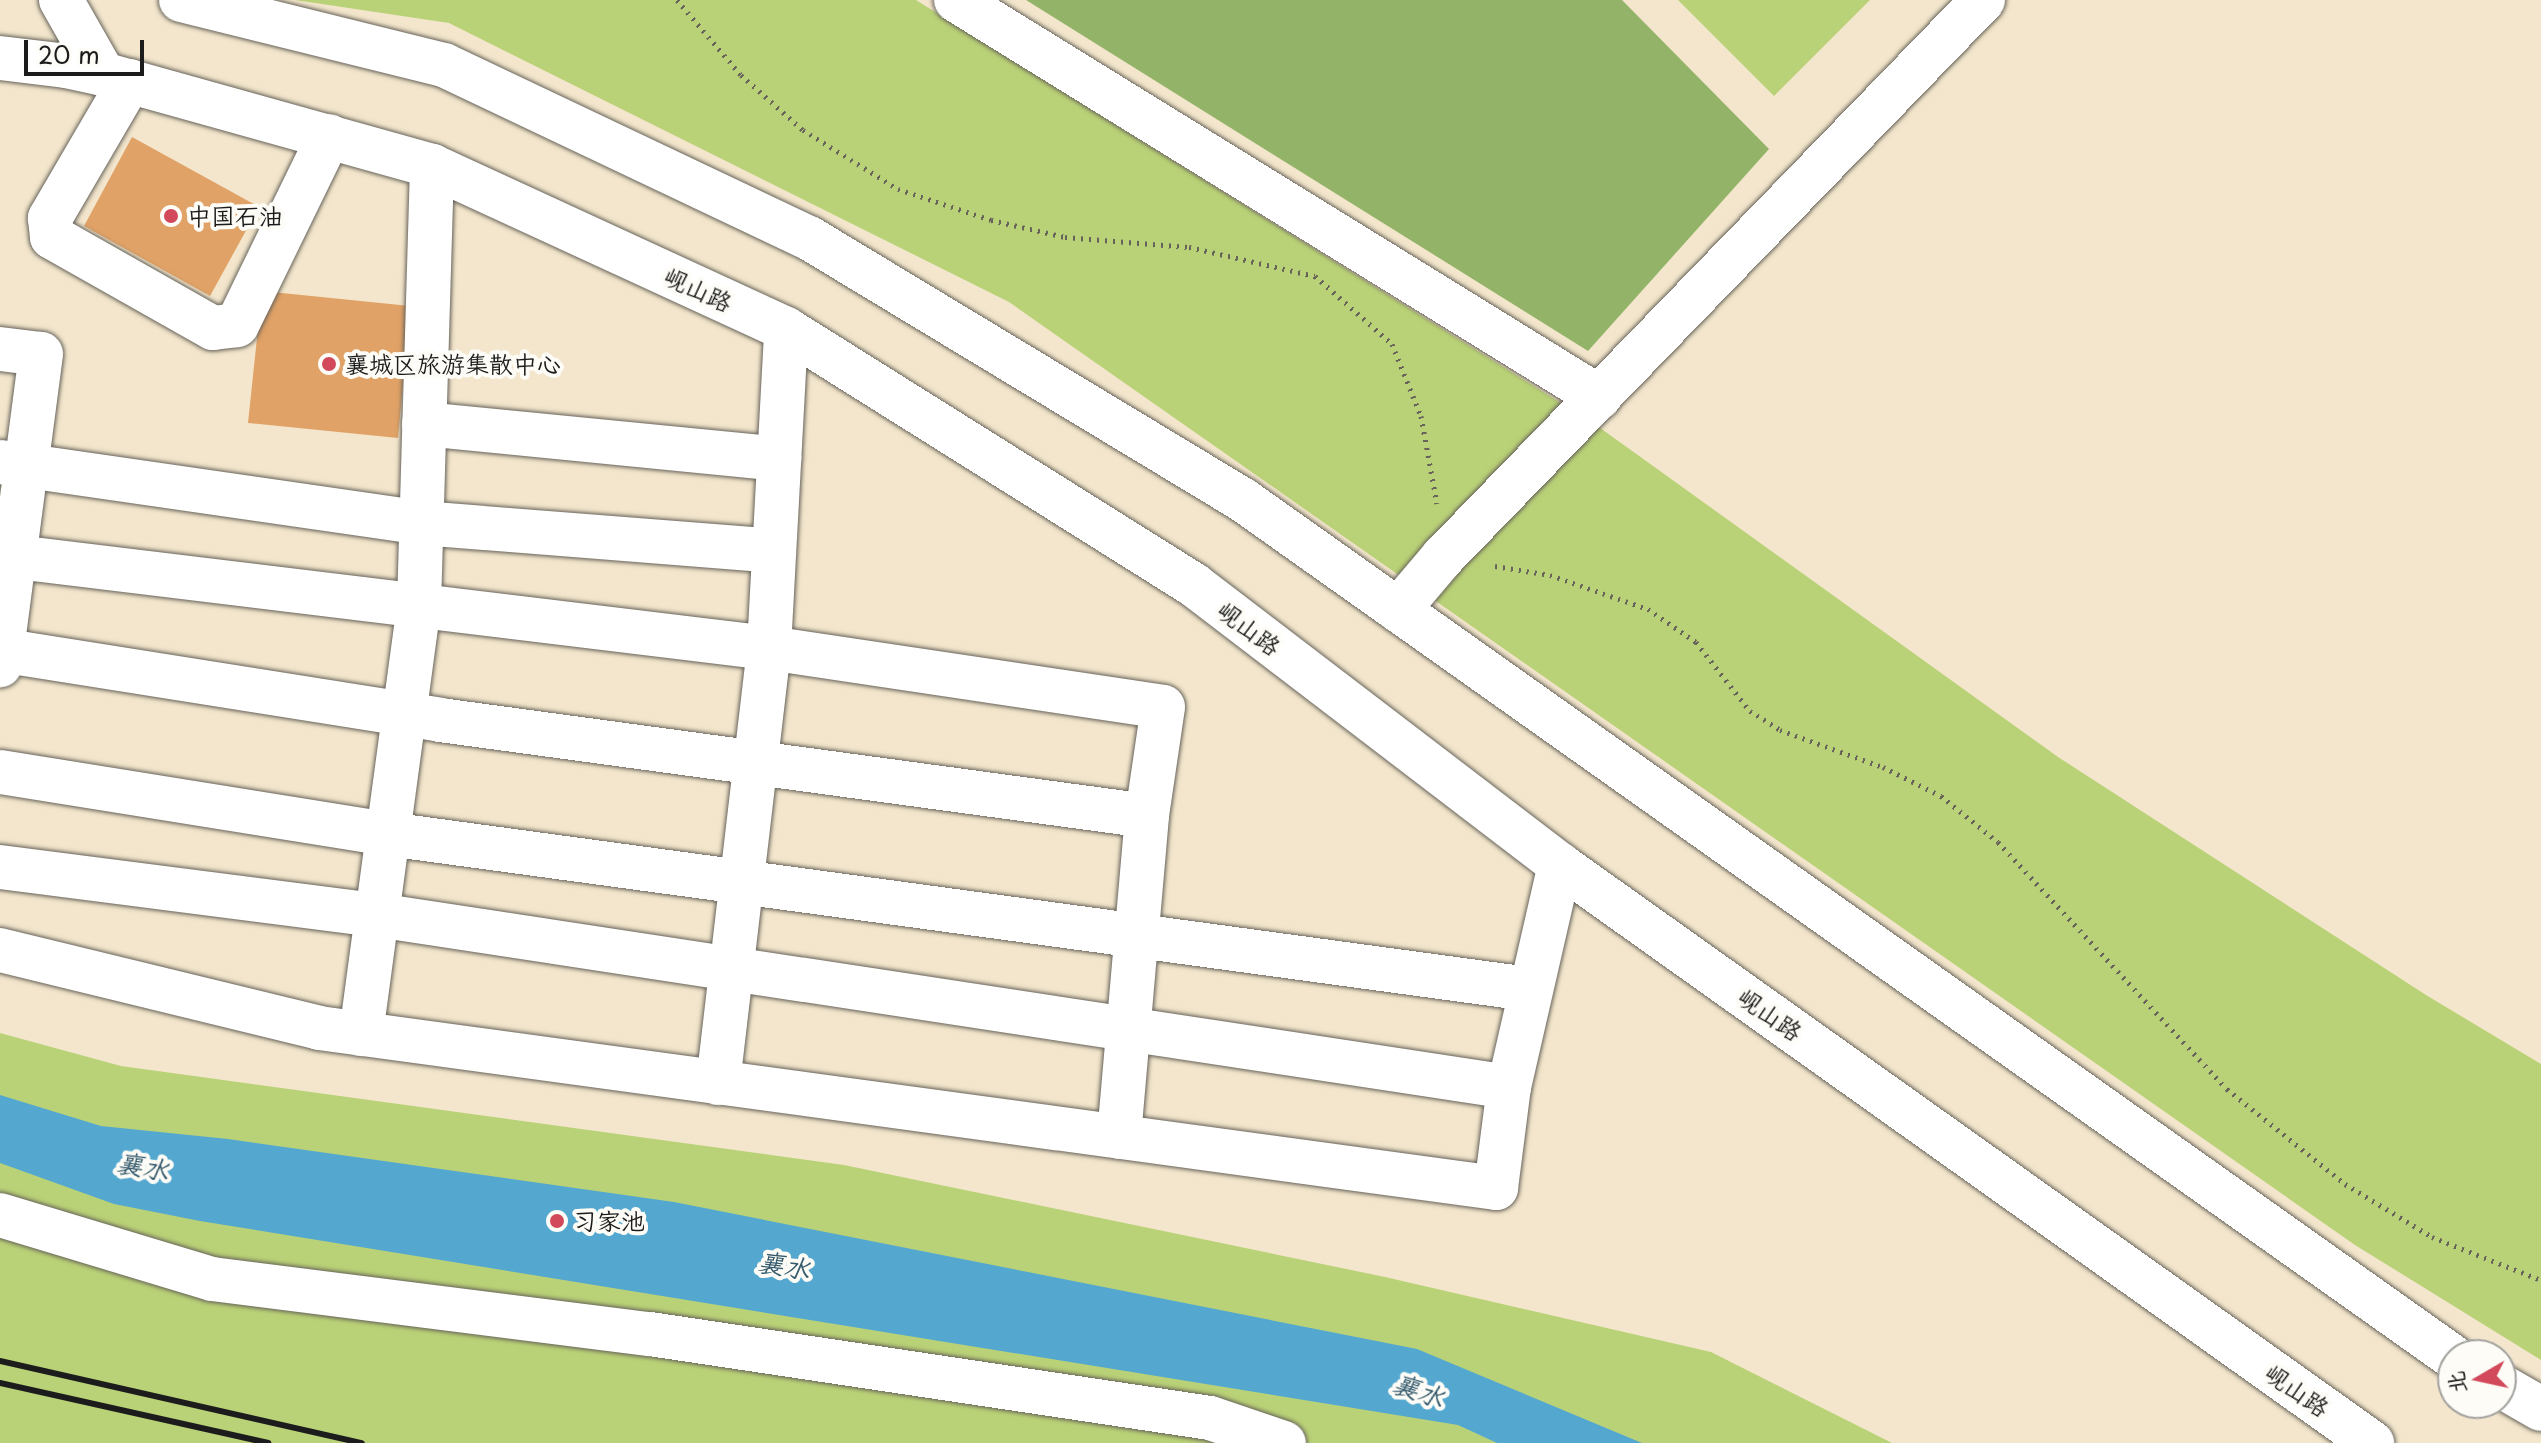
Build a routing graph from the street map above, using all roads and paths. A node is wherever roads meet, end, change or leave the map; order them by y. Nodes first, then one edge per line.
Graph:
1 (61, 0) edge
2 (181, 0) edge
3 (211, 0) edge
4 (677, 0) edge
5 (956, 0) edge
6 (1983, 0) edge
7 (281, 25) junction
8 (0, 58) edge
9 (116, 78) junction
10 (329, 136) junction
11 (432, 166) junction
12 (786, 329) junction
13 (0, 349) edge
14 (1599, 397) junction
15 (424, 424) junction
16 (779, 459) junction
17 (13, 464) edge
18 (421, 523) junction
19 (774, 551) junction
20 (7, 556) edge
21 (1443, 557) junction
22 (419, 605) junction
23 (1398, 610) junction
24 (769, 648) junction
25 (1, 655) edge
26 (403, 714) junction
27 (756, 762) junction
28 (0, 772) edge
29 (1147, 816) junction
30 (388, 834) junction
31 (1560, 865) junction
32 (0, 867) edge
33 (742, 881) junction
34 (377, 915) junction
35 (1136, 934) junction
36 (0, 950) edge
37 (732, 969) junction
38 (1529, 989) junction
39 (1129, 1029) junction
40 (361, 1034) junction
41 (718, 1083) junction
42 (1509, 1087) junction
43 (1119, 1137) junction
44 (0, 1215) edge
45 (2541, 1280) edge
46 (2437, 1346) edge
47 (2517, 1395) edge
48 (2541, 1409) edge
49 (1284, 1443) edge
50 (2372, 1443) edge

1 - 9 main road
2 - 7 main road
3 - 7 main road
4 - 21 path
5 - 14 main road
6 - 14 main road
7 - 23 main road
8 - 9 main road, 岘山路
9 - 10 main road, 岘山路
9 - 10 main road
10 - 11 main road, 岘山路
11 - 12 main road, 岘山路
11 - 15 main road
12 - 16 main road
12 - 31 main road, 岘山路
13 - 17 main road
14 - 21 main road
15 - 16 main road
15 - 18 main road
16 - 19 main road
17 - 18 main road
17 - 20 main road
18 - 19 main road
18 - 22 main road
19 - 24 main road
20 - 22 main road
20 - 25 main road
21 - 23 main road
21 - 45 path
22 - 24 main road
22 - 26 main road
23 - 46 main road
24 - 27 main road
24 - 29 main road
25 - 26 main road
26 - 27 main road
26 - 30 main road
27 - 29 main road
27 - 33 main road
28 - 30 main road
29 - 35 main road
30 - 33 main road
30 - 34 main road
31 - 38 main road
31 - 50 main road, 岘山路
32 - 34 main road
33 - 35 main road
33 - 37 main road
34 - 37 main road
34 - 40 main road
35 - 38 main road
35 - 39 main road
36 - 40 main road
37 - 39 main road
37 - 41 main road
38 - 42 main road
39 - 42 main road
39 - 43 main road
40 - 41 main road
41 - 43 main road
42 - 43 main road
44 - 49 main road
47 - 48 main road

